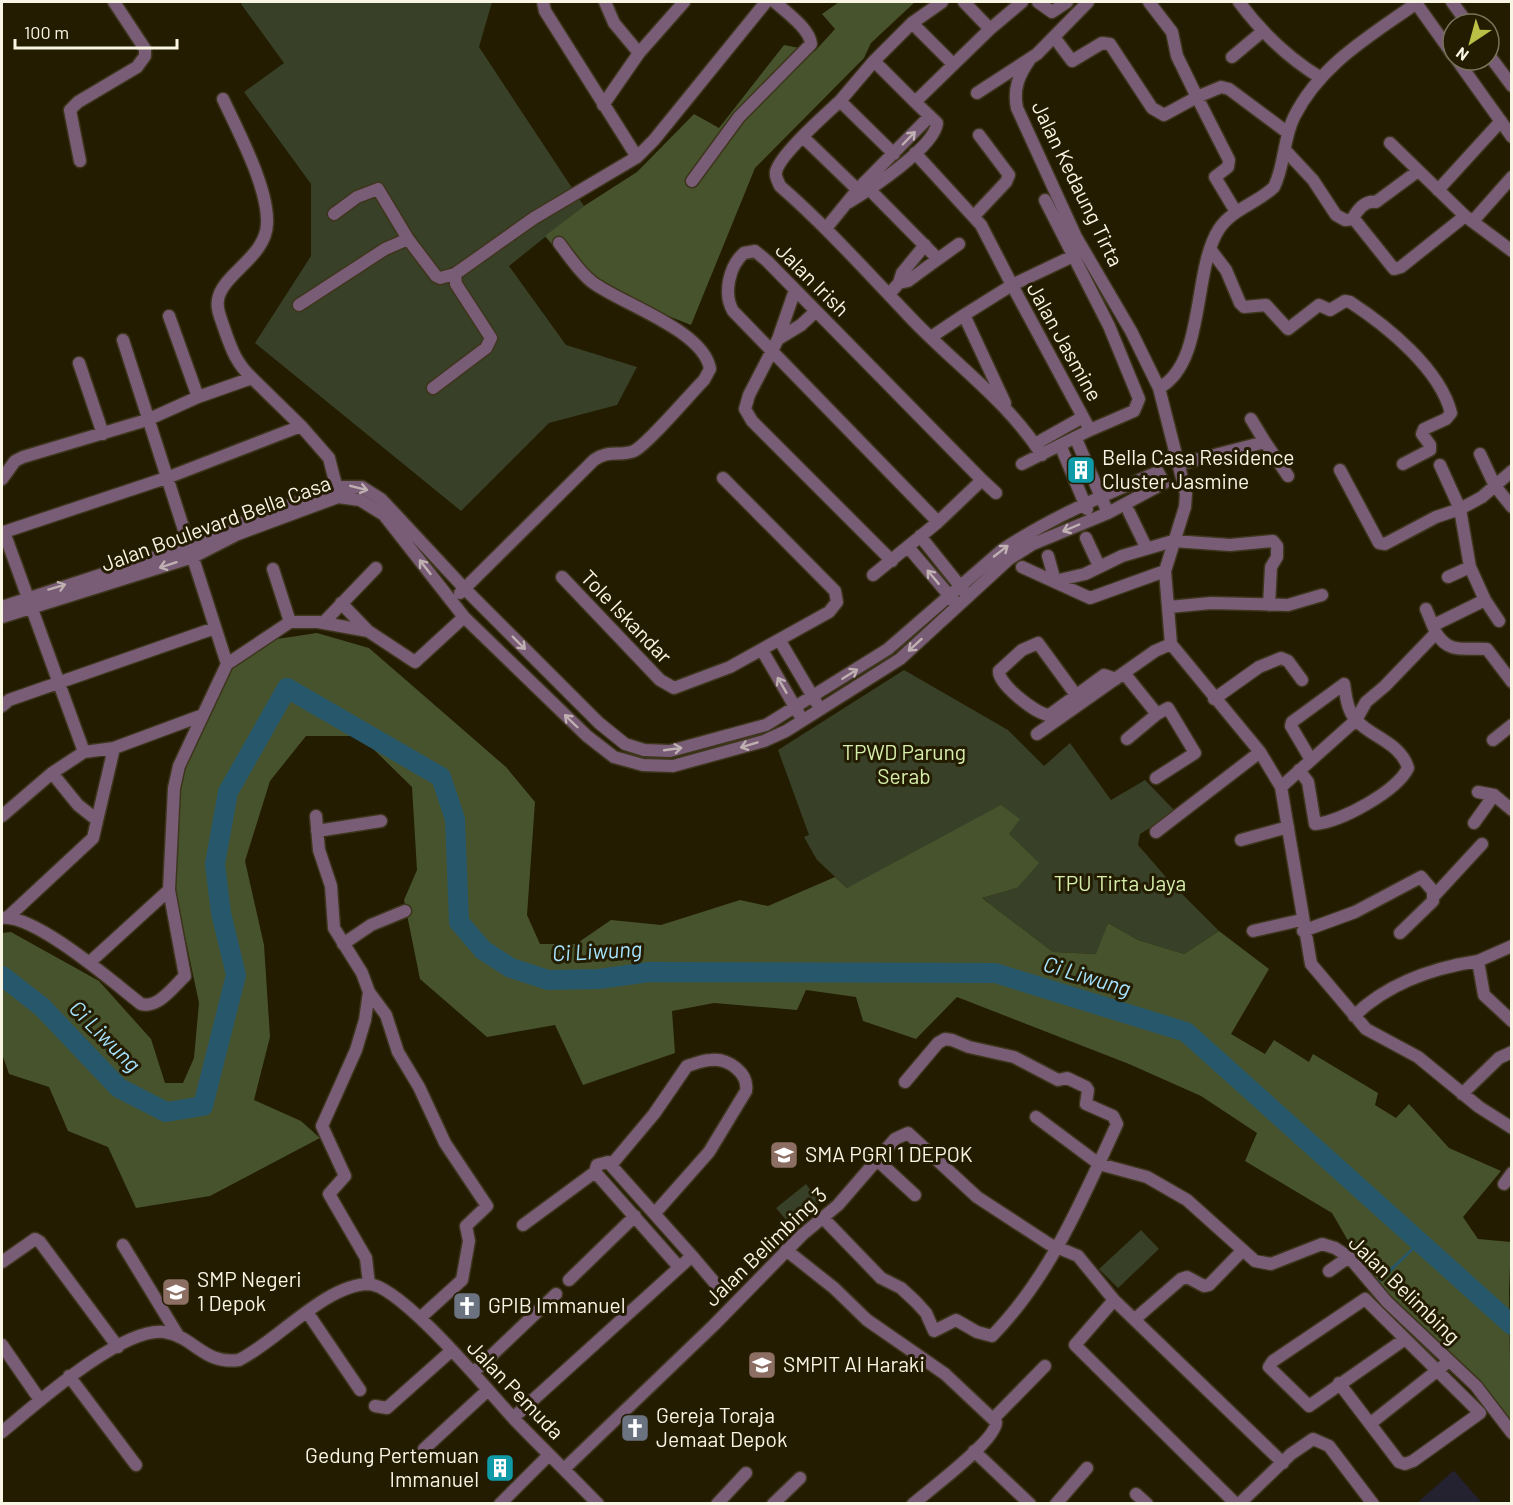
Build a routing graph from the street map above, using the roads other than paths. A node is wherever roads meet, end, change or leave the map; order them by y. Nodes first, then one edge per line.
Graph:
1 (114, 2) edge
2 (543, 2) edge
3 (605, 2) edge
4 (684, 2) edge
5 (766, 2) edge
6 (775, 2) edge
7 (942, 2) edge
8 (964, 2) edge
9 (1022, 2) edge
10 (1038, 2) edge
11 (1067, 2) edge
12 (1088, 2) edge
13 (1149, 2) edge
14 (1239, 2) edge
15 (1417, 2) edge
16 (912, 23) junction
17 (990, 28) junction
18 (1263, 31) junction
19 (1054, 37) junction
20 (1441, 37) edge
21 (639, 53) junction
22 (1232, 57) dead end
23 (1030, 59) junction
24 (874, 61) junction
25 (953, 64) junction
26 (1501, 71) edge
27 (1466, 72) edge
28 (1321, 78) junction
29 (1512, 86) edge
30 (977, 93) dead end
31 (1197, 98) junction
32 (223, 99) dead end
33 (840, 101) junction
34 (915, 102) junction
35 (603, 105) junction
36 (930, 116) junction
37 (1501, 121) junction
38 (1288, 133) junction
39 (979, 135) dead end
40 (803, 137) junction
41 (1512, 137) edge
42 (1390, 143) dead end
43 (1285, 150) junction
44 (915, 153) junction
45 (894, 154) junction
46 (637, 157) junction
47 (80, 161) dead end
48 (1418, 171) junction
49 (1512, 177) edge
50 (692, 181) dead end
51 (864, 189) junction
52 (1438, 190) junction
53 (1045, 200) dead end
54 (1236, 212) junction
55 (334, 214) dead end
56 (974, 216) junction
57 (1353, 218) junction
58 (1469, 218) junction
59 (827, 227) junction
60 (408, 239) junction
61 (559, 243) dead end
62 (959, 244) dead end
63 (925, 245) junction
64 (1210, 249) junction
65 (1512, 251) edge
66 (1071, 257) junction
67 (938, 259) junction
68 (455, 274) junction
69 (899, 283) junction
70 (1012, 285) junction
71 (795, 291) junction
72 (890, 293) junction
73 (299, 305) dead end
74 (815, 312) junction
75 (964, 315) junction
76 (169, 316) dead end
77 (931, 337) junction
78 (123, 340) dead end
79 (775, 344) junction
80 (78, 363) dead end
81 (252, 378) junction
82 (433, 388) dead end
83 (1159, 388) junction
84 (198, 397) junction
85 (1008, 410) junction
86 (1083, 417) junction
87 (1251, 419) dead end
88 (147, 420) junction
89 (301, 426) junction
90 (1090, 430) junction
91 (103, 434) junction
92 (1076, 439) junction
93 (1265, 442) junction
94 (1060, 447) junction
95 (1038, 450) junction
96 (1480, 454) dead end
97 (1022, 464) dead end
98 (1180, 464) junction
99 (1403, 464) dead end
100 (1440, 465) dead end
101 (1340, 470) dead end
102 (1512, 471) edge
103 (1288, 476) dead end
104 (169, 477) junction
105 (723, 478) dead end
106 (2, 479) edge
107 (982, 480) junction
108 (1495, 486) junction
109 (338, 492) junction
110 (996, 493) dead end
111 (1101, 496) junction
112 (1084, 504) junction
113 (1512, 507) edge
114 (1460, 509) junction
115 (1129, 512) dead end
116 (1108, 513) junction
117 (1092, 519) junction
118 (938, 522) junction
119 (2, 531) edge
120 (920, 536) junction
121 (1086, 538) dead end
122 (1173, 541) junction
123 (908, 547) junction
124 (1146, 547) junction
125 (191, 551) junction
126 (1048, 556) dead end
127 (892, 561) junction
128 (1099, 566) junction
129 (1022, 567) dead end
130 (1470, 567) junction
131 (376, 568) dead end
132 (273, 569) dead end
133 (1165, 571) junction
134 (873, 575) dead end
135 (562, 577) dead end
136 (1448, 577) dead end
137 (1055, 581) junction
138 (960, 587) junction
139 (464, 588) junction
140 (1322, 595) dead end
141 (969, 596) junction
142 (1485, 600) junction
143 (452, 601) junction
144 (954, 601) junction
145 (28, 603) junction
146 (341, 603) junction
147 (1269, 605) junction
148 (2, 607) edge
149 (1169, 607) junction
150 (1426, 609) dead end
151 (2, 617) edge
152 (464, 617) junction
153 (1499, 621) dead end
154 (290, 622) junction
155 (324, 622) junction
156 (215, 628) junction
157 (1435, 629) junction
158 (368, 631) junction
159 (780, 641) junction
160 (1171, 644) junction
161 (762, 650) junction
162 (227, 663) junction
163 (1120, 676) junction
164 (1302, 680) dead end
165 (1512, 682) edge
166 (57, 683) junction
167 (1076, 695) junction
168 (813, 697) junction
169 (1214, 699) junction
170 (2, 706) edge
171 (795, 708) junction
172 (820, 710) junction
173 (1157, 714) junction
174 (202, 715) junction
175 (1356, 720) junction
176 (802, 721) junction
177 (1512, 725) edge
178 (1037, 734) dead end
179 (1127, 739) dead end
180 (1492, 740) dead end
181 (114, 748) junction
182 (84, 752) junction
183 (1260, 752) junction
184 (1311, 760) junction
185 (1299, 770) junction
186 (51, 773) junction
187 (1156, 778) dead end
188 (1281, 787) junction
189 (1478, 792) dead end
190 (1494, 795) junction
191 (1512, 810) edge
192 (2, 816) edge
193 (316, 816) dead end
194 (97, 820) junction
195 (381, 821) dead end
196 (1474, 823) dead end
197 (1288, 827) junction
198 (318, 831) junction
199 (1156, 832) dead end
200 (1241, 840) dead end
201 (1482, 844) dead end
202 (169, 890) junction
203 (1434, 896) junction
204 (405, 911) dead end
205 (5, 918) edge
206 (1302, 925) junction
207 (1253, 932) dead end
208 (1400, 933) dead end
209 (343, 944) junction
210 (1512, 946) edge
211 (1478, 961) junction
212 (90, 962) junction
213 (369, 992) junction
214 (1354, 1016) junction
215 (1512, 1021) edge
216 (1512, 1052) edge
217 (905, 1082) dead end
218 (1462, 1094) junction
219 (1036, 1117) dead end
220 (1512, 1128) edge
221 (876, 1159) junction
222 (612, 1164) junction
223 (1099, 1164) junction
224 (596, 1172) junction
225 (915, 1195) dead end
226 (655, 1213) junction
227 (635, 1216) junction
228 (823, 1218) junction
229 (523, 1225) dead end
230 (123, 1245) dead end
231 (1055, 1247) junction
232 (786, 1250) junction
233 (1241, 1252) junction
234 (692, 1256) junction
235 (1348, 1257) junction
236 (2, 1262) edge
237 (679, 1267) junction
238 (1329, 1271) dead end
239 (569, 1280) dead end
240 (369, 1284) junction
241 (720, 1289) dead end
242 (556, 1294) dead end
243 (1114, 1300) junction
244 (307, 1312) junction
245 (420, 1318) junction
246 (1136, 1319) junction
247 (179, 1337) junction
248 (1405, 1339) junction
249 (2, 1345) edge
250 (118, 1347) junction
251 (451, 1351) junction
252 (1449, 1361) junction
253 (1045, 1366) dead end
254 (1459, 1370) junction
255 (1438, 1371) junction
256 (473, 1373) junction
257 (69, 1377) junction
258 (1448, 1380) junction
259 (1339, 1383) junction
260 (360, 1390) dead end
261 (488, 1390) junction
262 (40, 1400) junction
263 (375, 1407) dead end
264 (513, 1418) junction
265 (994, 1418) junction
266 (1371, 1423) junction
267 (2, 1432) edge
268 (1512, 1433) edge
269 (424, 1449) dead end
270 (974, 1451) junction
271 (549, 1455) junction
272 (1283, 1463) junction
273 (136, 1465) dead end
274 (564, 1468) junction
275 (1087, 1468) dead end
276 (746, 1473) dead end
277 (800, 1478) dead end
278 (1136, 1494) dead end
279 (500, 1503) edge
280 (598, 1503) edge
281 (717, 1503) edge
282 (773, 1503) edge
283 (913, 1503) edge
284 (1030, 1503) edge
285 (1056, 1503) edge
286 (1146, 1503) edge
287 (1237, 1503) edge
288 (1373, 1503) edge

1 - 47 street
2 - 35 street
3 - 21 street
4 - 21 street
5 - 46 street
6 - 50 street
7 - 16 street
8 - 17 street
9 - 17 street
10 - 11 street
12 - 19 street
13 - 31 street
14 - 18 street
15 - 20 street
15 - 28 street
16 - 24 street
16 - 25 street
17 - 25 street
18 - 22 street
18 - 28 street
19 - 23 street
19 - 31 street
21 - 35 street
23 - 30 street
23 - 83 street, Jalan Kedaung Tirta
24 - 33 street
24 - 34 street
25 - 34 street
26 - 29 street
27 - 37 street
28 - 38 street
31 - 38 street
31 - 54 street
32 - 81 street, Jalan Boulevard Bella Casa
33 - 40 street
33 - 45 street
34 - 36 street
35 - 46 street
36 - 44 street
45 -> 36 street
37 - 41 street
37 - 52 street
38 - 43 street
39 - 56 street
40 - 51 street
40 - 59 street
42 - 48 street
43 - 54 street
43 - 57 street
44 - 51 street
44 - 56 street
45 - 51 street
46 - 68 street
48 - 52 street
48 - 57 street
49 - 58 street
51 - 59 street
51 - 63 street
52 - 58 street
53 - 66 street, Jalan Jasmine
54 - 64 street
55 - 60 street
56 - 70 street
57 - 58 street
58 - 65 street
59 - 72 street
60 - 68 street
60 - 73 street
61 - 139 street
62 - 67 street
63 - 67 street
63 - 69 street
64 - 83 street
64 - 99 street
66 - 70 street
66 - 90 street, Jalan Jasmine
67 - 69 street
68 - 82 street
69 - 72 street
70 - 75 street, Jalan Jasmine
70 - 86 street, Jalan Jasmine
71 - 74 street, Jalan Irish
71 - 79 street
71 - 79 street, Jalan Irish
72 - 77 street
74 - 79 street
74 - 107 street, Jalan Irish
75 - 77 street, Jalan Jasmine
75 - 85 street
76 - 84 street
77 - 85 street
78 - 88 street
79 - 118 street, Jalan Irish
79 - 127 street
80 - 91 street
81 - 84 street
81 - 89 street, Jalan Boulevard Bella Casa
83 - 98 street, Jalan Kedaung Tirta
84 - 88 street
85 - 95 street
86 - 90 street, Jalan Jasmine
86 - 95 street
87 - 93 street
88 - 91 street
88 - 104 street
89 - 104 street
89 - 109 street, Jalan Boulevard Bella Casa
90 - 92 street, Jalan Jasmine
91 - 106 street
92 - 94 street, Jalan Jasmine
92 - 111 street
93 - 98 street
93 - 103 street
94 - 95 street, Jalan Jasmine
94 - 112 street
95 - 97 street, Jalan Jasmine
96 - 108 street
98 - 122 street, Jalan Kedaung Tirta
100 - 114 street
101 - 114 street
102 - 108 street
104 - 119 street
104 - 125 street
105 - 159 street
107 - 110 street
107 - 118 street
108 - 113 street
108 - 114 street
109 - 125 street, Jalan Boulevard Bella Casa
109 -> 139 street, Jalan Boulevard Bella Casa
143 -> 109 street, Jalan Boulevard Bella Casa
111 - 112 street, Jalan Boulevard Bella Casa
111 - 116 street
111 - 116 street, Jalan Boulevard Bella Casa
112 - 117 street
138 -> 112 street, Jalan Boulevard Bella Casa
114 - 130 street
115 - 124 street
116 - 117 street, Jalan Boulevard Bella Casa
117 -> 141 street, Jalan Boulevard Bella Casa
118 - 120 street
119 - 145 street
120 - 123 street
120 - 138 street
121 - 128 street
122 - 124 street
122 - 133 street, Jalan Kedaung Tirta
122 - 147 street
123 - 127 street
144 -> 123 street
124 - 128 street
125 - 145 street, Jalan Boulevard Bella Casa
125 - 156 street
126 - 137 street
127 - 134 street
128 - 137 street
129 - 137 street
130 - 136 street
130 - 142 street
131 - 146 street
132 - 154 street
133 - 137 street
133 - 149 street, Jalan Kedaung Tirta
135 - 161 street, Tole Iskandar
138 - 141 street
138 - 144 street, Jalan Boulevard Bella Casa
139 - 143 street
139 -> 171 street, Jalan Boulevard Bella Casa
140 - 147 street
141 - 144 street, Jalan Boulevard Bella Casa
142 - 153 street
142 - 157 street
143 - 152 street, Jalan Boulevard Bella Casa
168 -> 144 street, Jalan Boulevard Bella Casa
144 -> 172 street, Jalan Boulevard Bella Casa
145 - 148 street, Jalan Boulevard Bella Casa
145 - 151 street, Jalan Boulevard Bella Casa
145 - 166 street
146 - 155 street
146 - 158 street
147 - 149 street
149 - 160 street, Jalan Kedaung Tirta
150 - 157 street
152 - 158 street
176 -> 152 street, Jalan Boulevard Bella Casa
154 - 155 street
154 - 162 street
155 - 158 street
156 - 162 street
156 - 166 street
157 - 165 street
157 - 175 street
159 - 161 street, Tole Iskandar
159 - 168 street
160 - 163 street
160 - 169 street
171 -> 161 street
162 - 174 street
163 - 167 street
163 - 173 street
163 - 178 street
164 - 169 street
166 - 170 street
166 - 182 street
167 - 167 street
168 - 171 street, Jalan Boulevard Bella Casa
168 - 172 street
169 - 183 street
171 - 176 street
172 - 176 street, Jalan Boulevard Bella Casa
173 - 179 street
173 - 187 street
174 - 181 street
174 - 202 street
175 - 184 street
175 - 184 street
175 - 185 street
177 - 180 street
181 - 182 street
181 - 194 street
182 - 186 street
183 - 188 street
183 - 199 street
184 - 185 street
185 - 188 street
186 - 192 street
186 - 194 street
188 - 197 street
189 - 190 street
190 - 191 street
190 - 196 street
193 - 198 street
194 - 205 street
195 - 198 street
197 - 200 street
197 - 206 street
198 - 209 street
201 - 203 street
202 - 212 street
202 - 212 street
203 - 206 street
203 - 208 street
204 - 209 street
205 - 212 street
206 - 207 street
206 - 214 street
209 - 213 street
210 - 211 street
211 - 214 street
211 - 215 street
213 - 240 street
213 - 245 street
214 - 218 street
216 - 218 street
217 - 223 street
218 - 220 street
219 - 223 street, Jalan Belimbing
221 - 225 street
221 - 228 street, Jalan Belimbing 3
221 - 231 street, Jalan Belimbing 3
222 - 224 street
222 - 226 street
222 - 226 street
223 - 231 street
223 - 233 street, Jalan Belimbing
224 - 227 street
224 - 229 street
226 - 234 street
227 - 237 street
227 - 239 street
228 - 231 street
228 - 232 street, Jalan Belimbing 3
230 - 247 street
231 - 243 street, Jalan Belimbing 3
232 - 265 street
232 - 274 street, Jalan Belimbing 3
233 - 235 street, Jalan Belimbing
233 - 246 street
234 - 237 street
234 - 241 street
235 - 238 street
235 - 252 street, Jalan Belimbing
236 - 250 street
237 - 264 street
240 - 244 street
240 - 245 street, Jalan Pemuda
242 - 256 street
243 - 246 street, Jalan Belimbing 3
243 - 287 street
244 - 247 street
244 - 260 street
245 - 251 street, Jalan Pemuda
246 - 272 street, Jalan Belimbing 3
247 - 250 street
248 - 255 street
248 - 259 street
248 - 259 street
249 - 262 street
250 - 257 street
251 - 256 street, Jalan Pemuda
251 - 263 street
252 - 254 street, Jalan Belimbing
252 - 255 street
253 - 265 street
254 - 258 street
254 - 268 street, Jalan Belimbing
255 - 258 street
255 - 266 street
256 - 261 street, Jalan Pemuda
257 - 262 street
257 - 273 street
258 - 266 street
259 - 266 street
261 - 264 street, Jalan Pemuda
261 - 269 street
262 - 267 street
264 - 271 street, Jalan Pemuda
265 - 270 street
270 - 283 street
270 - 284 street
271 - 274 street, Jalan Pemuda
271 - 279 street
272 - 287 street
272 - 288 street
274 - 280 street, Jalan Pemuda
275 - 285 street
276 - 281 street
277 - 282 street
278 - 286 street

